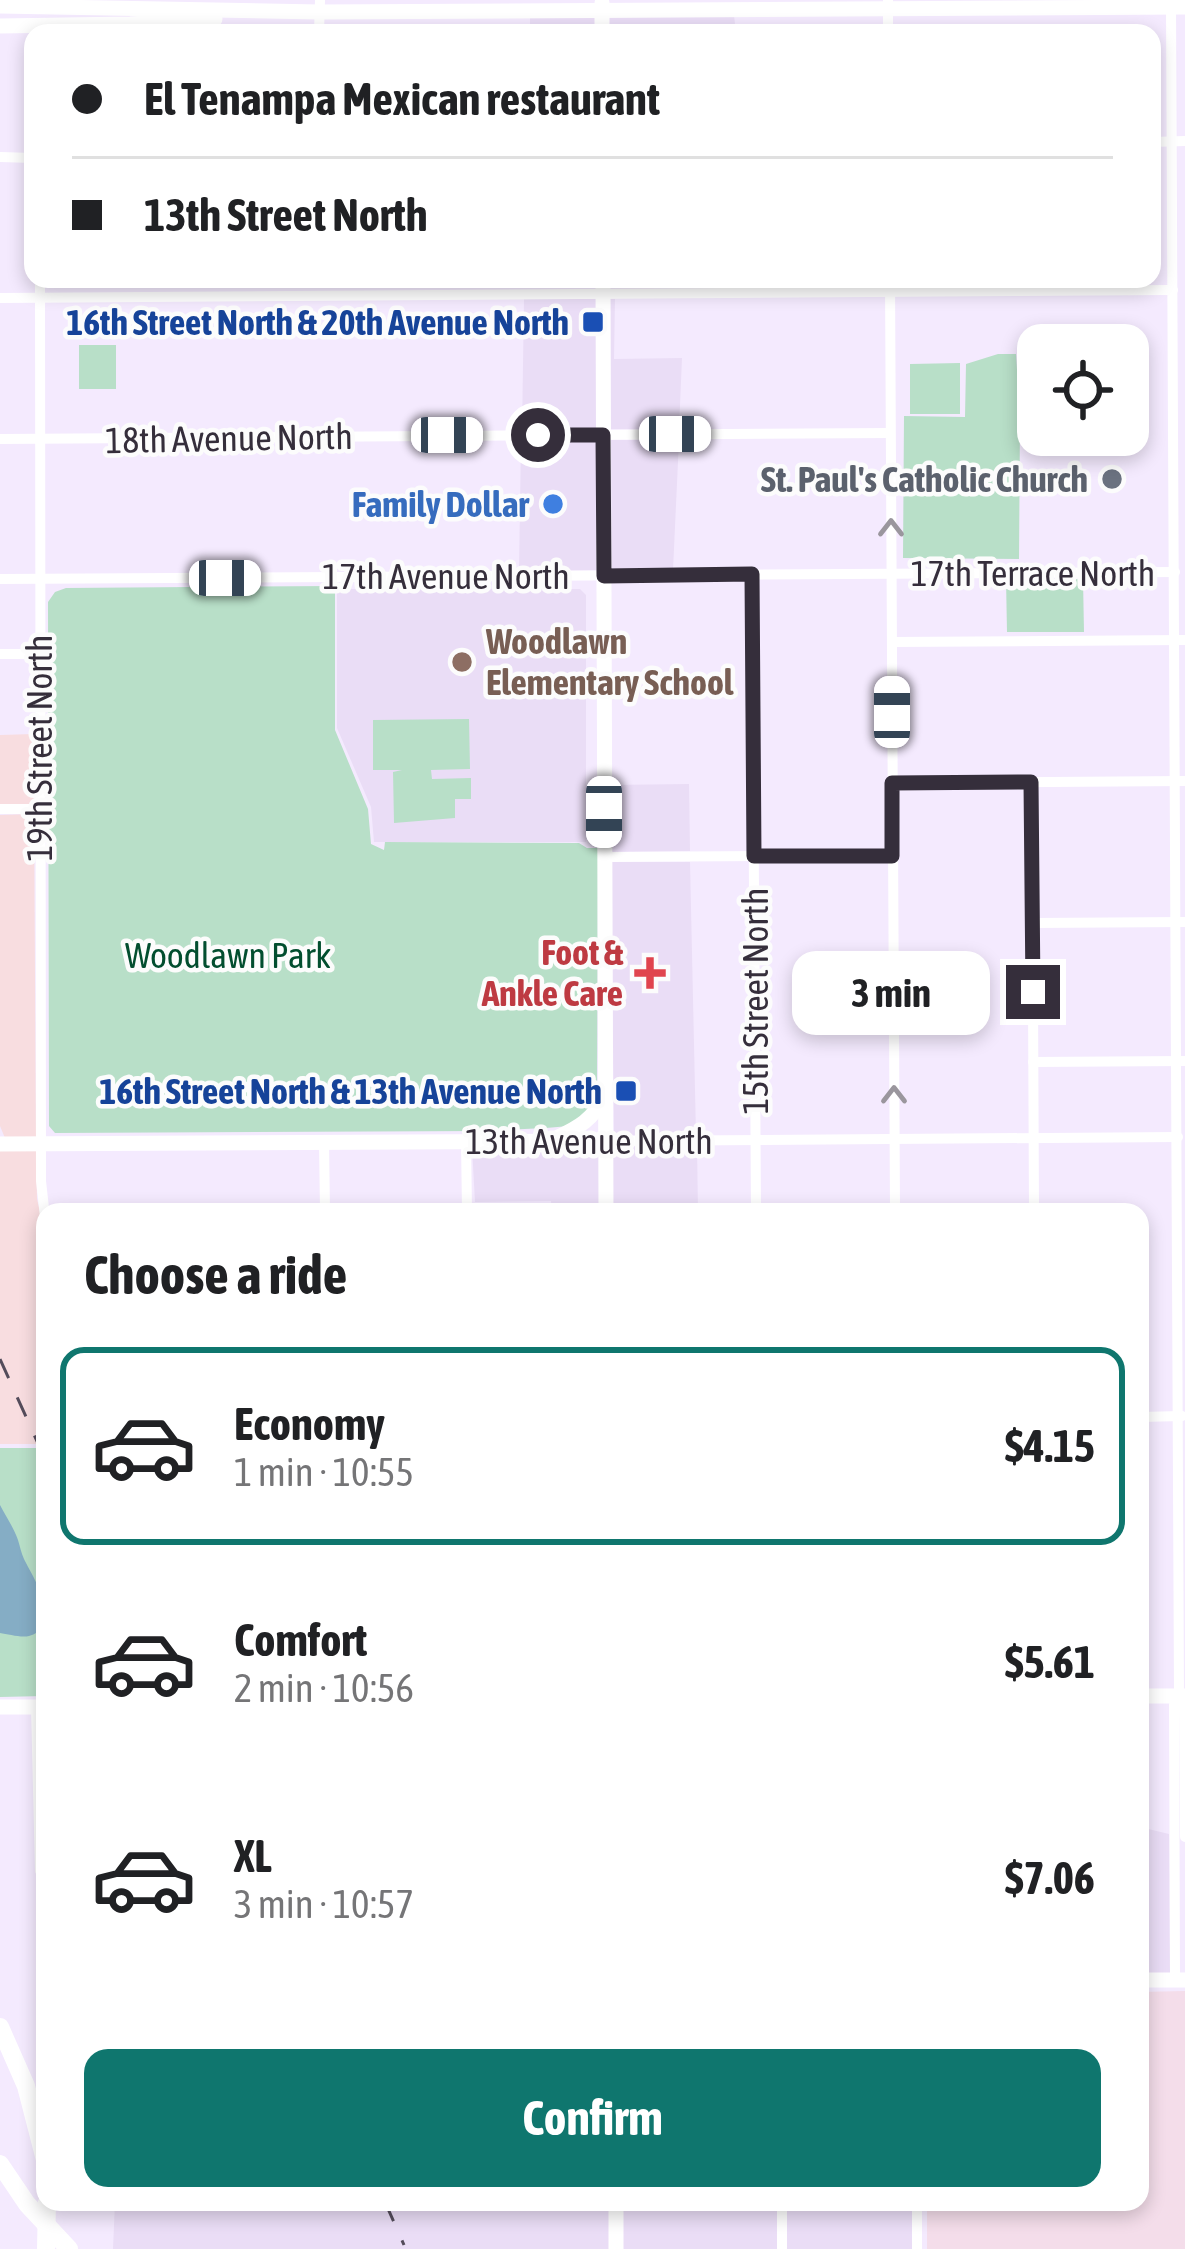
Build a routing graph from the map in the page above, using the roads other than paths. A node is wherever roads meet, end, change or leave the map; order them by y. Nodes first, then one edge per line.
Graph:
1 (36, 3) edge
2 (888, 4) edge
3 (1138, 4) edge
4 (602, 5) edge
5 (653, 5) edge
6 (1176, 5) edge
7 (0, 6) edge
8 (320, 6) edge
9 (140, 24) edge
10 (1179, 142) edge
11 (40, 288) edge
12 (320, 288) edge
13 (540, 288) edge
14 (603, 288) edge
15 (890, 288) edge
16 (1060, 288) edge
17 (1173, 290) junction
18 (320, 295) junction
19 (0, 298) edge
20 (40, 298) junction
21 (1179, 368) edge
22 (890, 433) junction
23 (603, 435) junction
24 (0, 439) edge
25 (39, 440) junction
26 (1180, 502) edge
27 (1174, 572) junction
28 (752, 574) junction
29 (891, 574) junction
30 (604, 576) junction
31 (39, 578) junction
32 (0, 579) edge
33 (1180, 640) edge
34 (892, 642) junction
35 (0, 654) edge
36 (39, 654) junction
37 (1180, 781) edge
38 (1031, 782) junction
39 (892, 783) junction
40 (0, 809) edge
41 (39, 809) junction
42 (754, 856) junction
43 (892, 856) junction
44 (604, 857) junction
45 (1181, 922) edge
46 (1032, 923) junction
47 (1181, 1061) edge
48 (1033, 1062) junction
49 (605, 1093) junction
50 (1178, 1137) junction
51 (1034, 1138) junction
52 (894, 1139) junction
53 (756, 1140) junction
54 (549, 1141) junction
55 (605, 1141) junction
56 (1, 1142) edge
57 (324, 1142) junction
58 (466, 1142) junction
59 (41, 1144) junction
60 (42, 1203) edge
61 (325, 1203) edge
62 (467, 1203) edge
63 (605, 1203) edge
64 (756, 1203) edge
65 (895, 1203) edge
66 (1034, 1203) edge
67 (1182, 1416) edge
68 (1149, 1417) edge
69 (1149, 1696) edge
70 (1182, 1696) edge
71 (0, 1707) edge
72 (36, 1707) edge
73 (1185, 1837) edge
74 (1149, 1980) edge
75 (1180, 1980) edge
76 (0, 2026) edge
77 (36, 2125) edge
78 (0, 2164) edge
79 (46, 2211) edge
80 (616, 2211) edge
81 (782, 2211) edge
82 (916, 2211) edge
83 (46, 2249) edge
84 (69, 2249) edge
85 (616, 2249) edge
86 (782, 2249) edge
87 (916, 2249) edge

1 - 7 street
1 - 8 street
2 - 3 street
2 - 5 street
3 - 6 street
4 - 5 street
4 - 8 street
6 - 10 street
8 - 9 street
10 - 17 street
11 - 20 street, 19th Street North
12 - 18 street
13 - 18 street
14 - 23 street
15 - 22 street
16 - 17 street
17 - 21 street
18 - 20 street
19 - 20 street
20 - 25 street, 19th Street North
21 - 26 street
22 - 23 street, 18th Avenue North
29 -> 22 street
23 - 25 street, 18th Avenue North
23 - 30 street
24 - 25 street, 18th Avenue North
25 - 31 street, 19th Street North
26 - 27 street
27 - 29 street, 17th Terrace North
27 - 33 street
28 - 29 street, 17th Avenue North
28 - 30 street, 17th Avenue North
28 - 42 street, 15th Street North
29 - 34 street
30 - 31 street, 17th Avenue North
30 - 44 street
31 - 32 street, 17th Avenue North
31 - 36 street, 19th Street North
33 - 34 street
33 - 37 street
34 - 39 street
35 - 36 street
36 - 41 street, 19th Street North
37 - 38 street
37 - 45 street
38 - 39 street
38 - 46 street
39 - 43 street
40 - 41 street
41 - 59 street, 19th Street North
42 - 43 street
42 - 44 street
42 - 53 street, 15th Street North
52 -> 43 street
44 - 49 street
45 - 46 street
45 - 47 street
46 - 48 street
47 - 48 street
47 - 50 street
48 - 51 street
49 - 54 street
49 - 55 street
50 - 51 street, 13th Avenue North
50 - 67 street
51 - 52 street, 13th Avenue North
51 - 66 street
52 - 53 street, 13th Avenue North
52 - 65 street
53 - 55 street, 13th Avenue North
53 - 64 street, 15th Street North
54 - 55 street, 13th Avenue North
54 - 58 street, 13th Avenue North
55 - 63 street
56 - 59 street, 13th Avenue North
57 - 58 street, 13th Avenue North
57 - 59 street, 13th Avenue North
57 - 61 street
58 - 62 street
59 - 60 street, 19th Street North
67 - 68 street
67 - 70 street
69 - 70 street
70 - 73 street
70 - 75 street
71 - 72 street
74 - 75 street
76 - 77 highway
78 - 84 highway
79 - 83 highway
80 - 85 street
81 - 86 street
82 - 87 street

